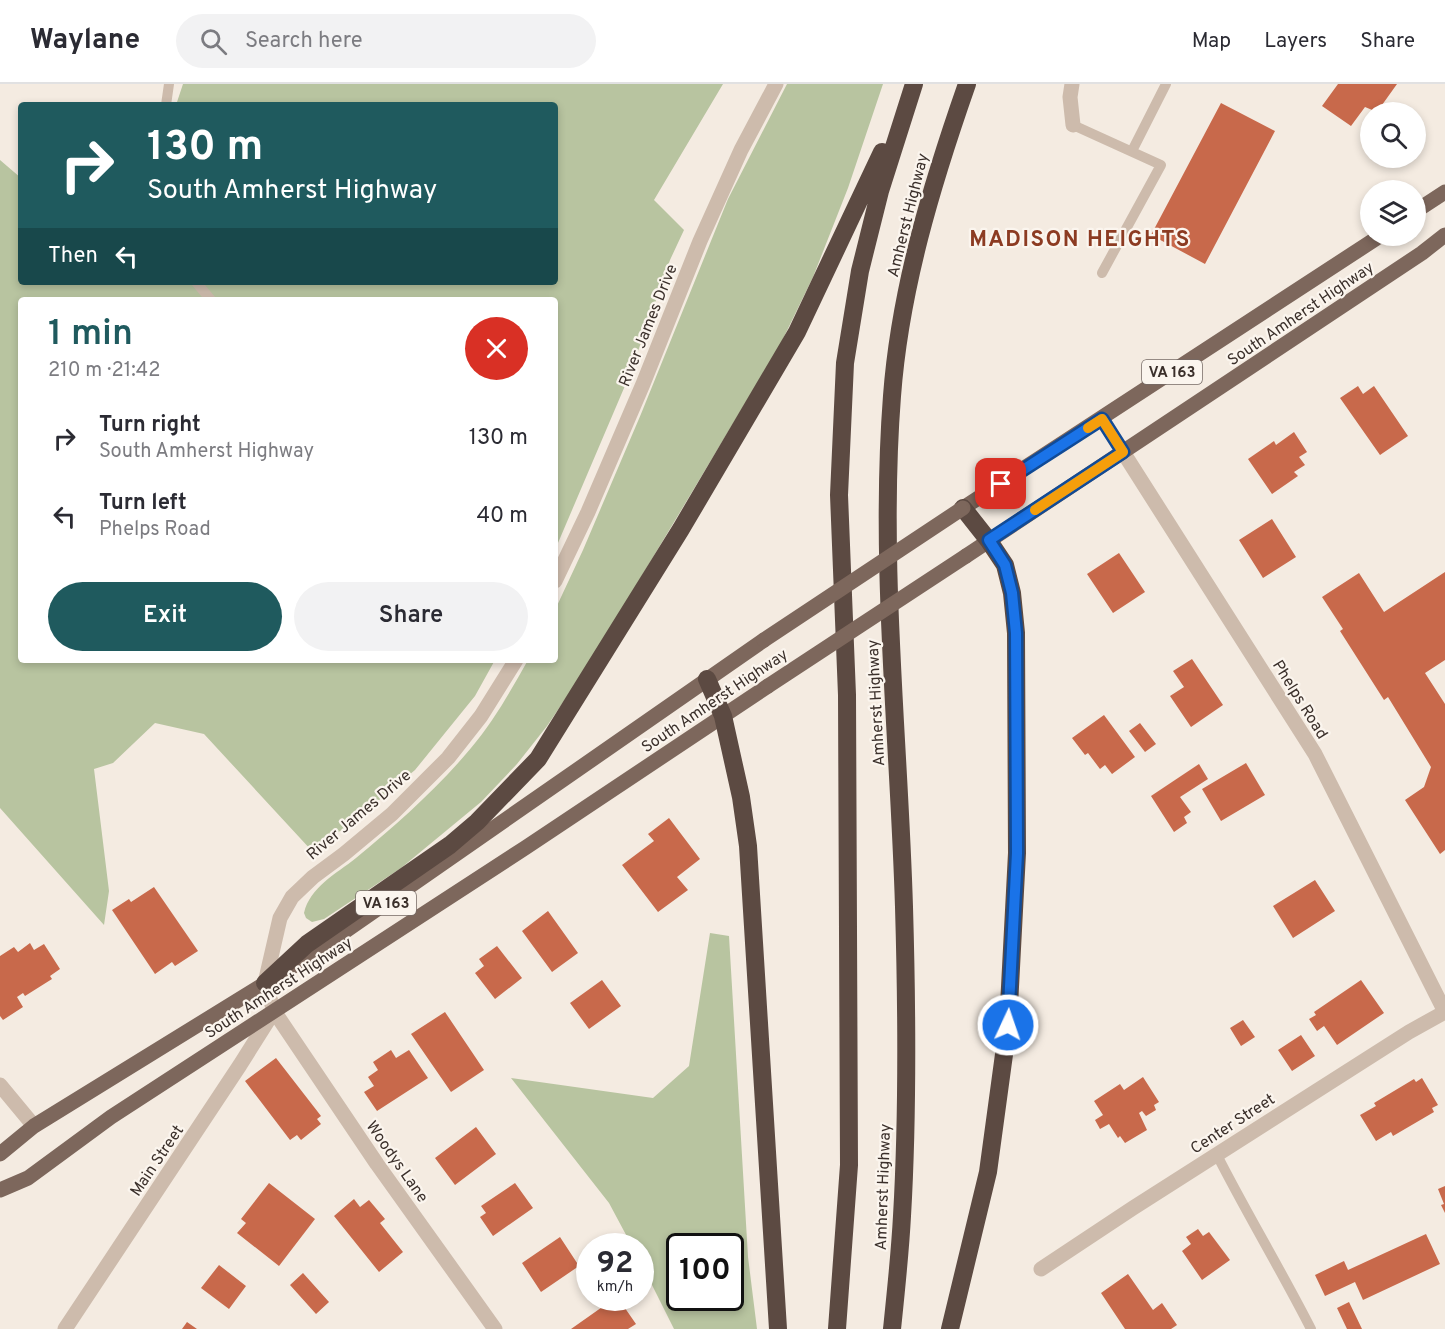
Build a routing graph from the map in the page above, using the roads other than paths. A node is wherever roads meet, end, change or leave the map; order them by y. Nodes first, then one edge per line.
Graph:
1 (169, 84) edge
2 (776, 84) edge
3 (914, 84) edge
4 (967, 84) edge
5 (1072, 84) edge
6 (1166, 84) edge
7 (166, 102) edge
8 (1072, 125) joint
9 (1132, 151) junction
10 (1445, 192) edge
11 (1426, 204) edge
12 (1445, 235) edge
13 (1365, 246) edge
14 (1102, 273) dead end
15 (198, 285) edge
16 (208, 297) edge
17 (1102, 419) junction
18 (1123, 452) junction
19 (963, 508) junction
20 (989, 540) junction
21 (558, 575) edge
22 (514, 663) edge
23 (707, 679) junction
24 (723, 716) junction
25 (265, 983) junction
26 (274, 1011) junction
27 (1445, 1012) edge
28 (0, 1084) edge
29 (34, 1126) junction
30 (0, 1154) edge
31 (1217, 1155) junction
32 (0, 1190) edge
33 (1041, 1269) dead end
34 (66, 1329) edge
35 (495, 1329) edge
36 (778, 1329) edge
37 (837, 1329) edge
38 (892, 1329) edge
39 (950, 1329) edge
40 (1311, 1329) edge

1 - 7 lane
2 - 21 street, River James Drive
3 - 25 highway
3 - 37 highway, Amherst Highway
4 - 38 highway, Amherst Highway
5 - 8 street
6 - 9 lane
8 - 9 lane
9 - 14 lane
10 - 11 main road
12 - 18 main road, South Amherst Highway / VA 163
13 - 17 main road, South Amherst Highway / VA 163
15 - 16 lane
17 - 18 street, Phelps Road
17 - 19 main road, South Amherst Highway / VA 163
18 - 20 main road, South Amherst Highway / VA 163
18 - 27 street, Phelps Road
19 - 20 highway
19 - 23 main road, South Amherst Highway / VA 163, bridge
20 - 24 main road, South Amherst Highway / VA 163, bridge
20 - 39 highway
22 - 25 street, River James Drive
23 - 24 highway
23 - 25 main road, South Amherst Highway / VA 163
24 - 26 main road, South Amherst Highway / VA 163
24 - 36 highway
25 - 26 street
25 - 29 main road, South Amherst Highway / VA 163
26 - 32 main road, South Amherst Highway / VA 163
26 - 34 street, Main Street
26 - 35 street, Woodys Lane
27 - 31 street, Center Street
28 - 29 street
29 - 30 main road, South Amherst Highway / VA 163
31 - 33 street, Center Street
31 - 40 lane

